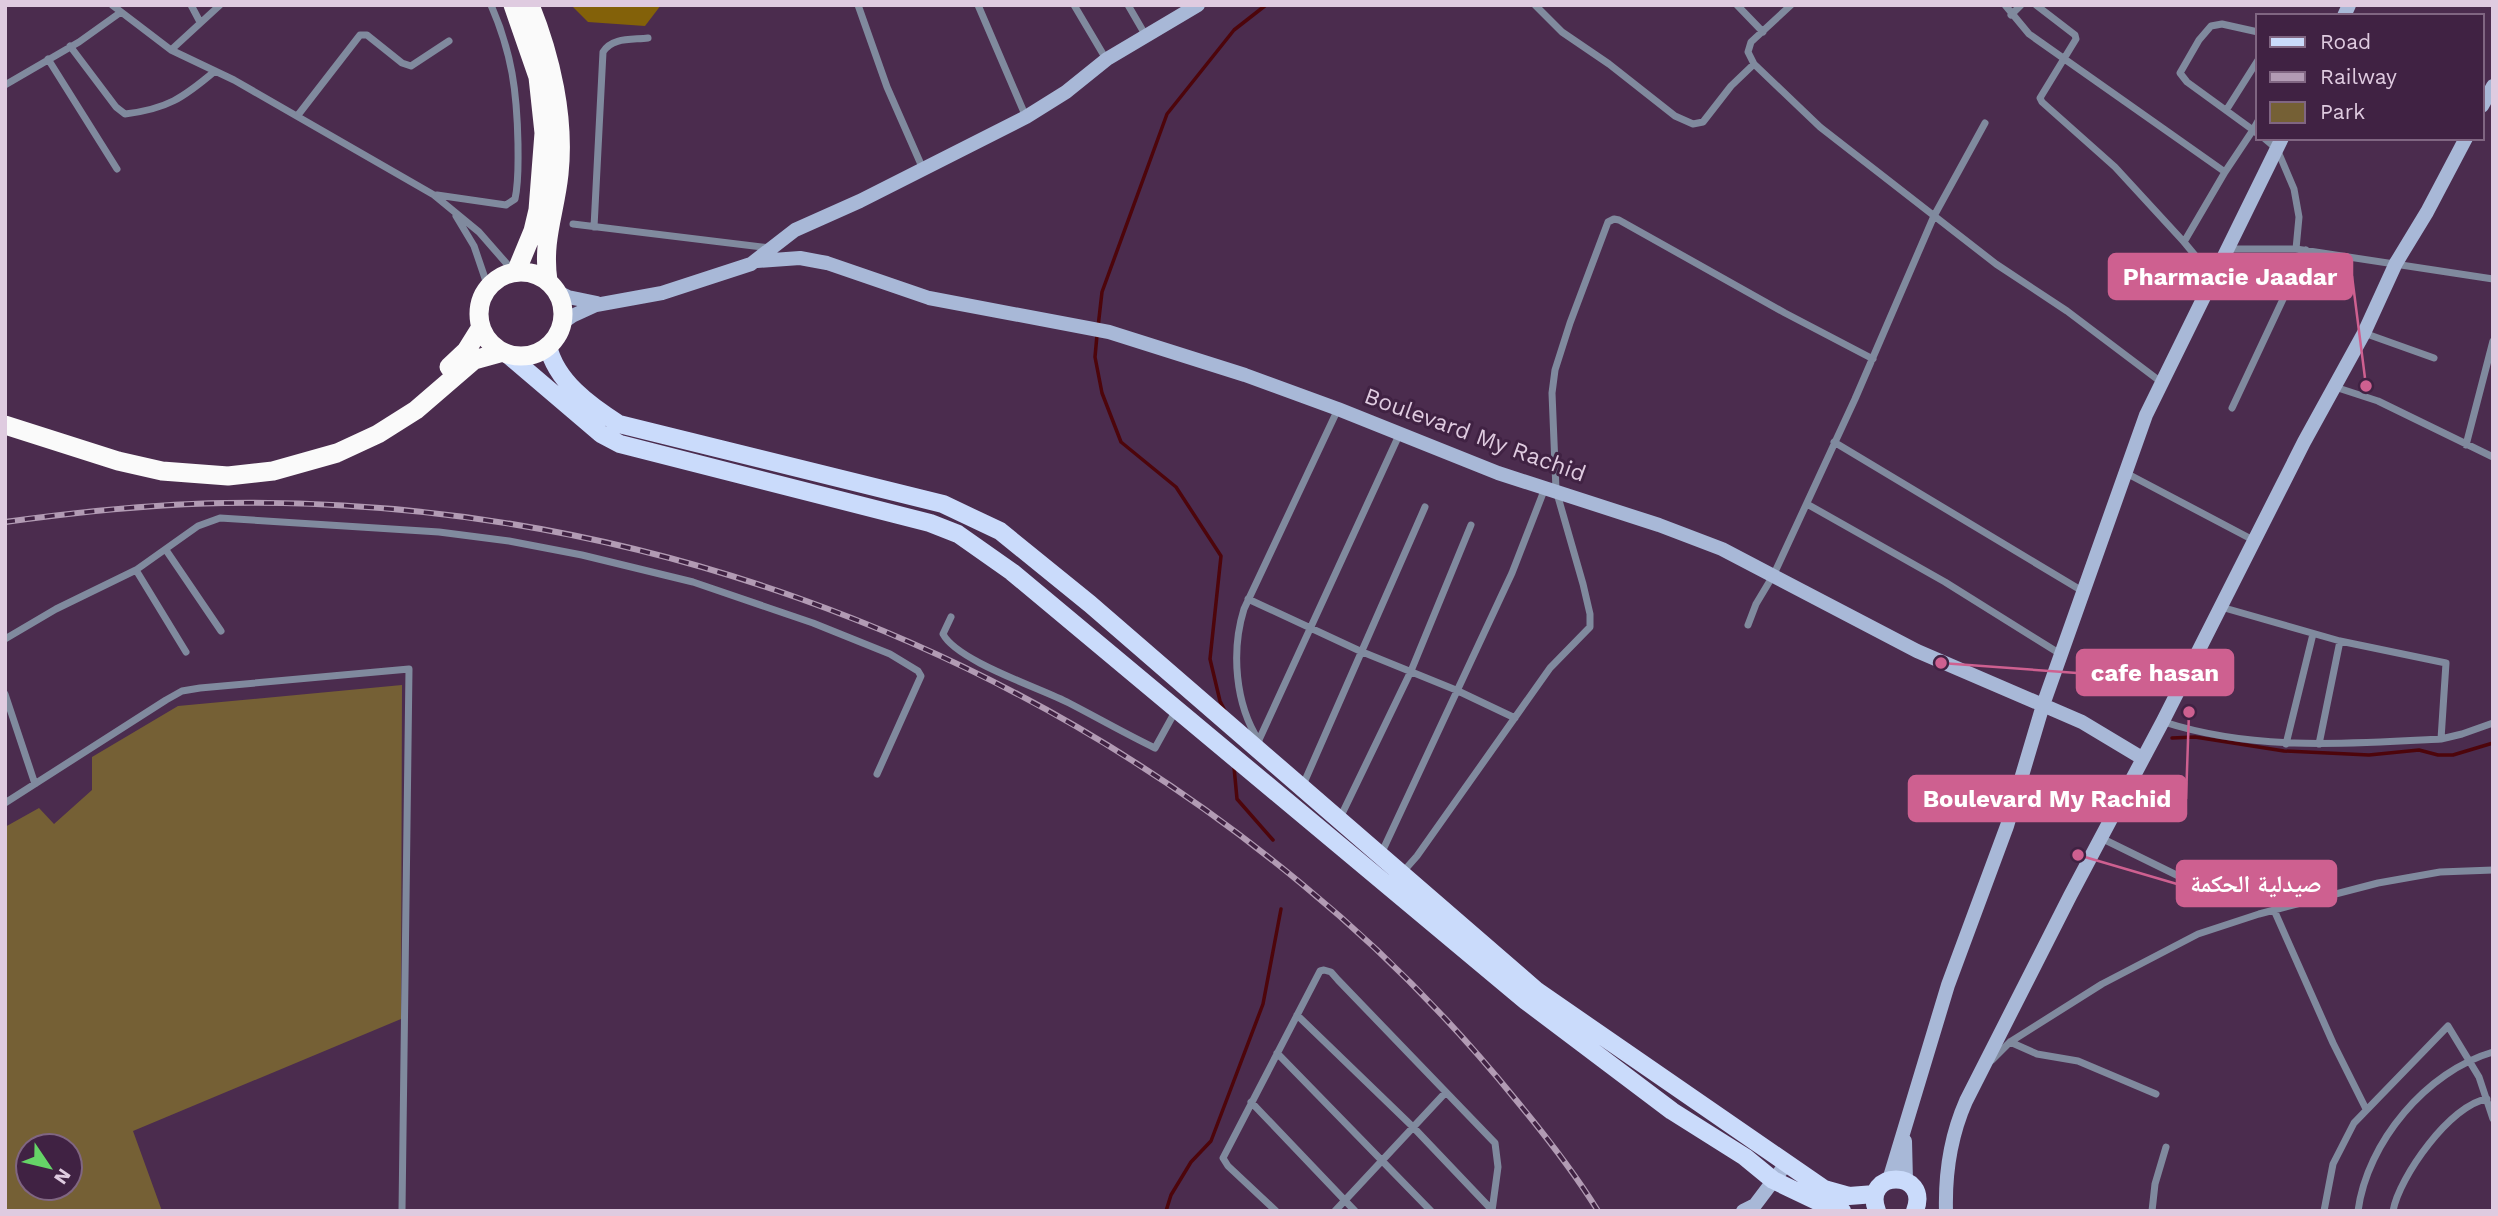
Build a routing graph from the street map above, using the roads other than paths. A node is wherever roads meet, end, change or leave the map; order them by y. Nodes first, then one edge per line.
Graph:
1 (113, 5) edge
2 (191, 5) edge
3 (220, 5) edge
4 (491, 5) edge
5 (513, 5) edge
6 (530, 5) edge
7 (858, 5) edge
8 (978, 5) edge
9 (1074, 5) edge
10 (1128, 5) edge
11 (1198, 5) edge
12 (1535, 5) edge
13 (1737, 5) edge
14 (1791, 5) edge
15 (2005, 5) edge
16 (2021, 5) edge
17 (2036, 5) edge
18 (1181, 9) edge
19 (121, 12) junction
20 (2011, 15) junction
21 (200, 22) junction
22 (1763, 32) junction
23 (2256, 32) edge
24 (1146, 37) junction
25 (648, 38) dead end
26 (449, 41) dead end
27 (70, 46) junction
28 (171, 50) junction
29 (48, 59) junction
30 (1107, 59) junction
31 (2064, 59) junction
32 (2256, 63) edge
33 (1754, 64) junction
34 (215, 71) junction
35 (5, 85) edge
36 (2493, 86) edge
37 (2484, 102) edge
38 (2227, 109) junction
39 (298, 115) junction
40 (1026, 117) junction
41 (1984, 123) dead end
42 (2256, 132) edge
43 (2465, 140) edge
44 (2279, 143) edge
45 (117, 169) dead end
46 (923, 169) junction
47 (2225, 172) junction
48 (434, 195) junction
49 (452, 209) junction
50 (1934, 216) junction
51 (573, 224) dead end
52 (594, 227) junction
53 (2183, 242) junction
54 (772, 248) junction
55 (2228, 248) junction
56 (2296, 248) junction
57 (2306, 250) junction
58 (757, 261) junction
59 (2396, 263) junction
60 (515, 272) junction
61 (2213, 277) junction
62 (2493, 279) edge
63 (552, 286) junction
64 (488, 287) junction
65 (609, 303) junction
66 (562, 323) junction
67 (481, 327) junction
68 (2364, 333) junction
69 (2493, 341) edge
70 (548, 345) junction
71 (505, 353) junction
72 (2434, 358) dead end
73 (1874, 359) junction
74 (2161, 382) junction
75 (2334, 387) junction
76 (1338, 408) junction
77 (2232, 408) dead end
78 (5, 411) edge
79 (5, 425) edge
80 (1400, 433) junction
81 (1834, 442) junction
82 (2466, 444) junction
83 (2493, 457) edge
84 (2126, 474) junction
85 (1550, 489) junction
86 (1807, 504) junction
87 (1425, 507) dead end
88 (1471, 525) dead end
89 (2255, 541) junction
90 (166, 550) junction
91 (136, 570) junction
92 (1774, 574) junction
93 (2084, 592) junction
94 (1248, 599) junction
95 (2221, 607) junction
96 (951, 617) dead end
97 (1748, 625) dead end
98 (1311, 627) junction
99 (221, 631) dead end
100 (2313, 634) junction
101 (5, 639) edge
102 (2340, 641) junction
103 (1360, 651) junction
104 (186, 652) dead end
105 (2062, 655) junction
106 (1411, 671) junction
107 (1456, 690) junction
108 (5, 694) edge
109 (2043, 705) junction
110 (1176, 709) junction
111 (1515, 718) junction
112 (2163, 721) junction
113 (2493, 723) edge
114 (2441, 738) junction
115 (1257, 743) junction
116 (2286, 744) junction
117 (2319, 744) junction
118 (2143, 758) junction
119 (877, 774) dead end
120 (35, 784) junction
121 (1302, 786) junction
122 (5, 803) edge
123 (1340, 819) junction
124 (2101, 838) junction
125 (1381, 855) junction
126 (2493, 870) edge
127 (1402, 873) junction
128 (2205, 889) dead end
129 (2274, 910) junction
130 (1297, 1015) junction
131 (2010, 1042) junction
132 (2493, 1052) edge
133 (1277, 1053) junction
134 (2469, 1059) junction
135 (1983, 1068) junction
136 (1446, 1092) junction
137 (2156, 1094) dead end
138 (2487, 1099) junction
139 (1251, 1102) junction
140 (2366, 1109) junction
141 (2493, 1119) edge
142 (1413, 1127) junction
143 (2166, 1147) dead end
144 (1381, 1162) junction
145 (1786, 1164) junction
146 (1773, 1180) junction
147 (1898, 1180) junction
148 (1345, 1200) junction
149 (1876, 1203) edge
150 (1492, 1210) edge
151 (402, 1211) edge
152 (1276, 1211) edge
153 (1335, 1211) edge
154 (1355, 1211) edge
155 (1431, 1211) edge
156 (1743, 1211) edge
157 (1842, 1211) edge
158 (1915, 1211) edge
159 (1946, 1211) edge
160 (2152, 1211) edge
161 (2324, 1211) edge
162 (2358, 1211) edge
163 (2393, 1211) edge

1 - 19 street
2 - 21 street
3 - 21 street
4 - 48 street
5 - 60 highway
6 - 63 highway
7 - 46 street
8 - 40 street
9 - 30 street
10 - 24 street
11 - 18 street
12 - 33 street
13 - 22 street
14 - 22 street
15 - 20 street
16 - 20 street
17 - 31 street
18 - 24 street
19 - 27 street
19 - 28 street
20 - 31 street
21 - 28 street
22 - 33 street
23 - 38 street
24 - 30 street
25 - 52 street
26 - 39 street
27 - 29 street
27 - 34 street
28 - 34 street
29 - 35 street
29 - 45 street
30 - 40 street
31 - 47 street
31 - 53 street
32 - 38 street
33 - 50 street
34 - 39 street
36 - 37 street
38 - 42 street
39 - 48 street
40 - 46 street
41 - 50 street
42 - 47 street
43 - 59 street
44 - 55 street
44 - 56 street
46 - 54 street
47 - 53 street
48 - 49 street
49 - 60 street
49 - 64 street
50 - 73 street
50 - 74 street
51 - 52 street
52 - 54 street
53 - 61 street
54 - 58 street
55 - 56 street
55 - 61 street
56 - 57 street
57 - 59 street
57 - 77 street
58 - 65 street
58 - 76 street, Boulevard My Rachid
59 - 62 street
59 - 68 street
60 - 63 highway
60 - 64 highway
61 - 74 street
63 - 65 street
63 - 66 highway
64 - 67 highway
65 - 66 street
66 - 70 highway
67 - 71 highway
67 - 78 highway
68 - 72 street
68 - 75 street
69 - 82 street
70 - 71 highway
70 - 115 main road
71 - 79 highway
71 - 110 main road
73 - 81 street
73 - 85 street
74 - 84 street
75 - 82 street
75 - 89 street
76 - 80 street, Boulevard My Rachid
76 - 94 street
80 - 85 street, Boulevard My Rachid
80 - 98 street
81 - 86 street
81 - 93 street
82 - 83 street
84 - 89 street
84 - 93 street
85 - 92 street, Boulevard My Rachid
85 - 107 street
85 - 111 street
86 - 92 street
86 - 105 street
87 - 103 street
88 - 106 street
89 - 95 street
90 - 91 street
90 - 99 street
90 - 119 street
91 - 101 street
91 - 104 street
92 - 97 street
92 - 109 street, Boulevard My Rachid
93 - 105 street
94 - 98 street
94 - 115 street
95 - 100 street
95 - 112 street
96 - 110 street
98 - 103 street
98 - 115 street
100 - 102 street
100 - 116 street
102 - 114 street
102 - 117 street
103 - 106 street
103 - 121 street
105 - 109 street
106 - 107 street
106 - 123 street
107 - 111 street
107 - 125 street
108 - 120 street
109 - 118 street, Boulevard My Rachid
109 - 147 street
110 - 146 main road
111 - 127 street
112 - 116 street
112 - 118 street
113 - 114 street
114 - 117 street
115 - 121 main road
116 - 117 street
118 - 124 street
120 - 122 street
120 - 151 street
121 - 123 main road
123 - 125 main road
124 - 128 street
124 - 135 street
125 - 127 main road
126 - 129 street
127 - 145 main road
129 - 131 street
129 - 140 street
130 - 133 street
130 - 136 street
130 - 142 street
131 - 135 street
131 - 137 street
132 - 134 street
133 - 139 street
133 - 144 street
134 - 138 street
134 - 140 street
134 - 162 street
135 - 159 street
136 - 142 street
136 - 150 street
138 - 141 street
138 - 163 street
139 - 148 street
139 - 152 street
140 - 161 street
142 - 144 street
142 - 150 street
143 - 160 street
144 - 148 street
144 - 155 street
145 - 146 street
145 - 149 main road
146 - 156 street
146 - 157 main road
147 - 149 main road
147 - 158 main road
148 - 153 street
148 - 154 street

